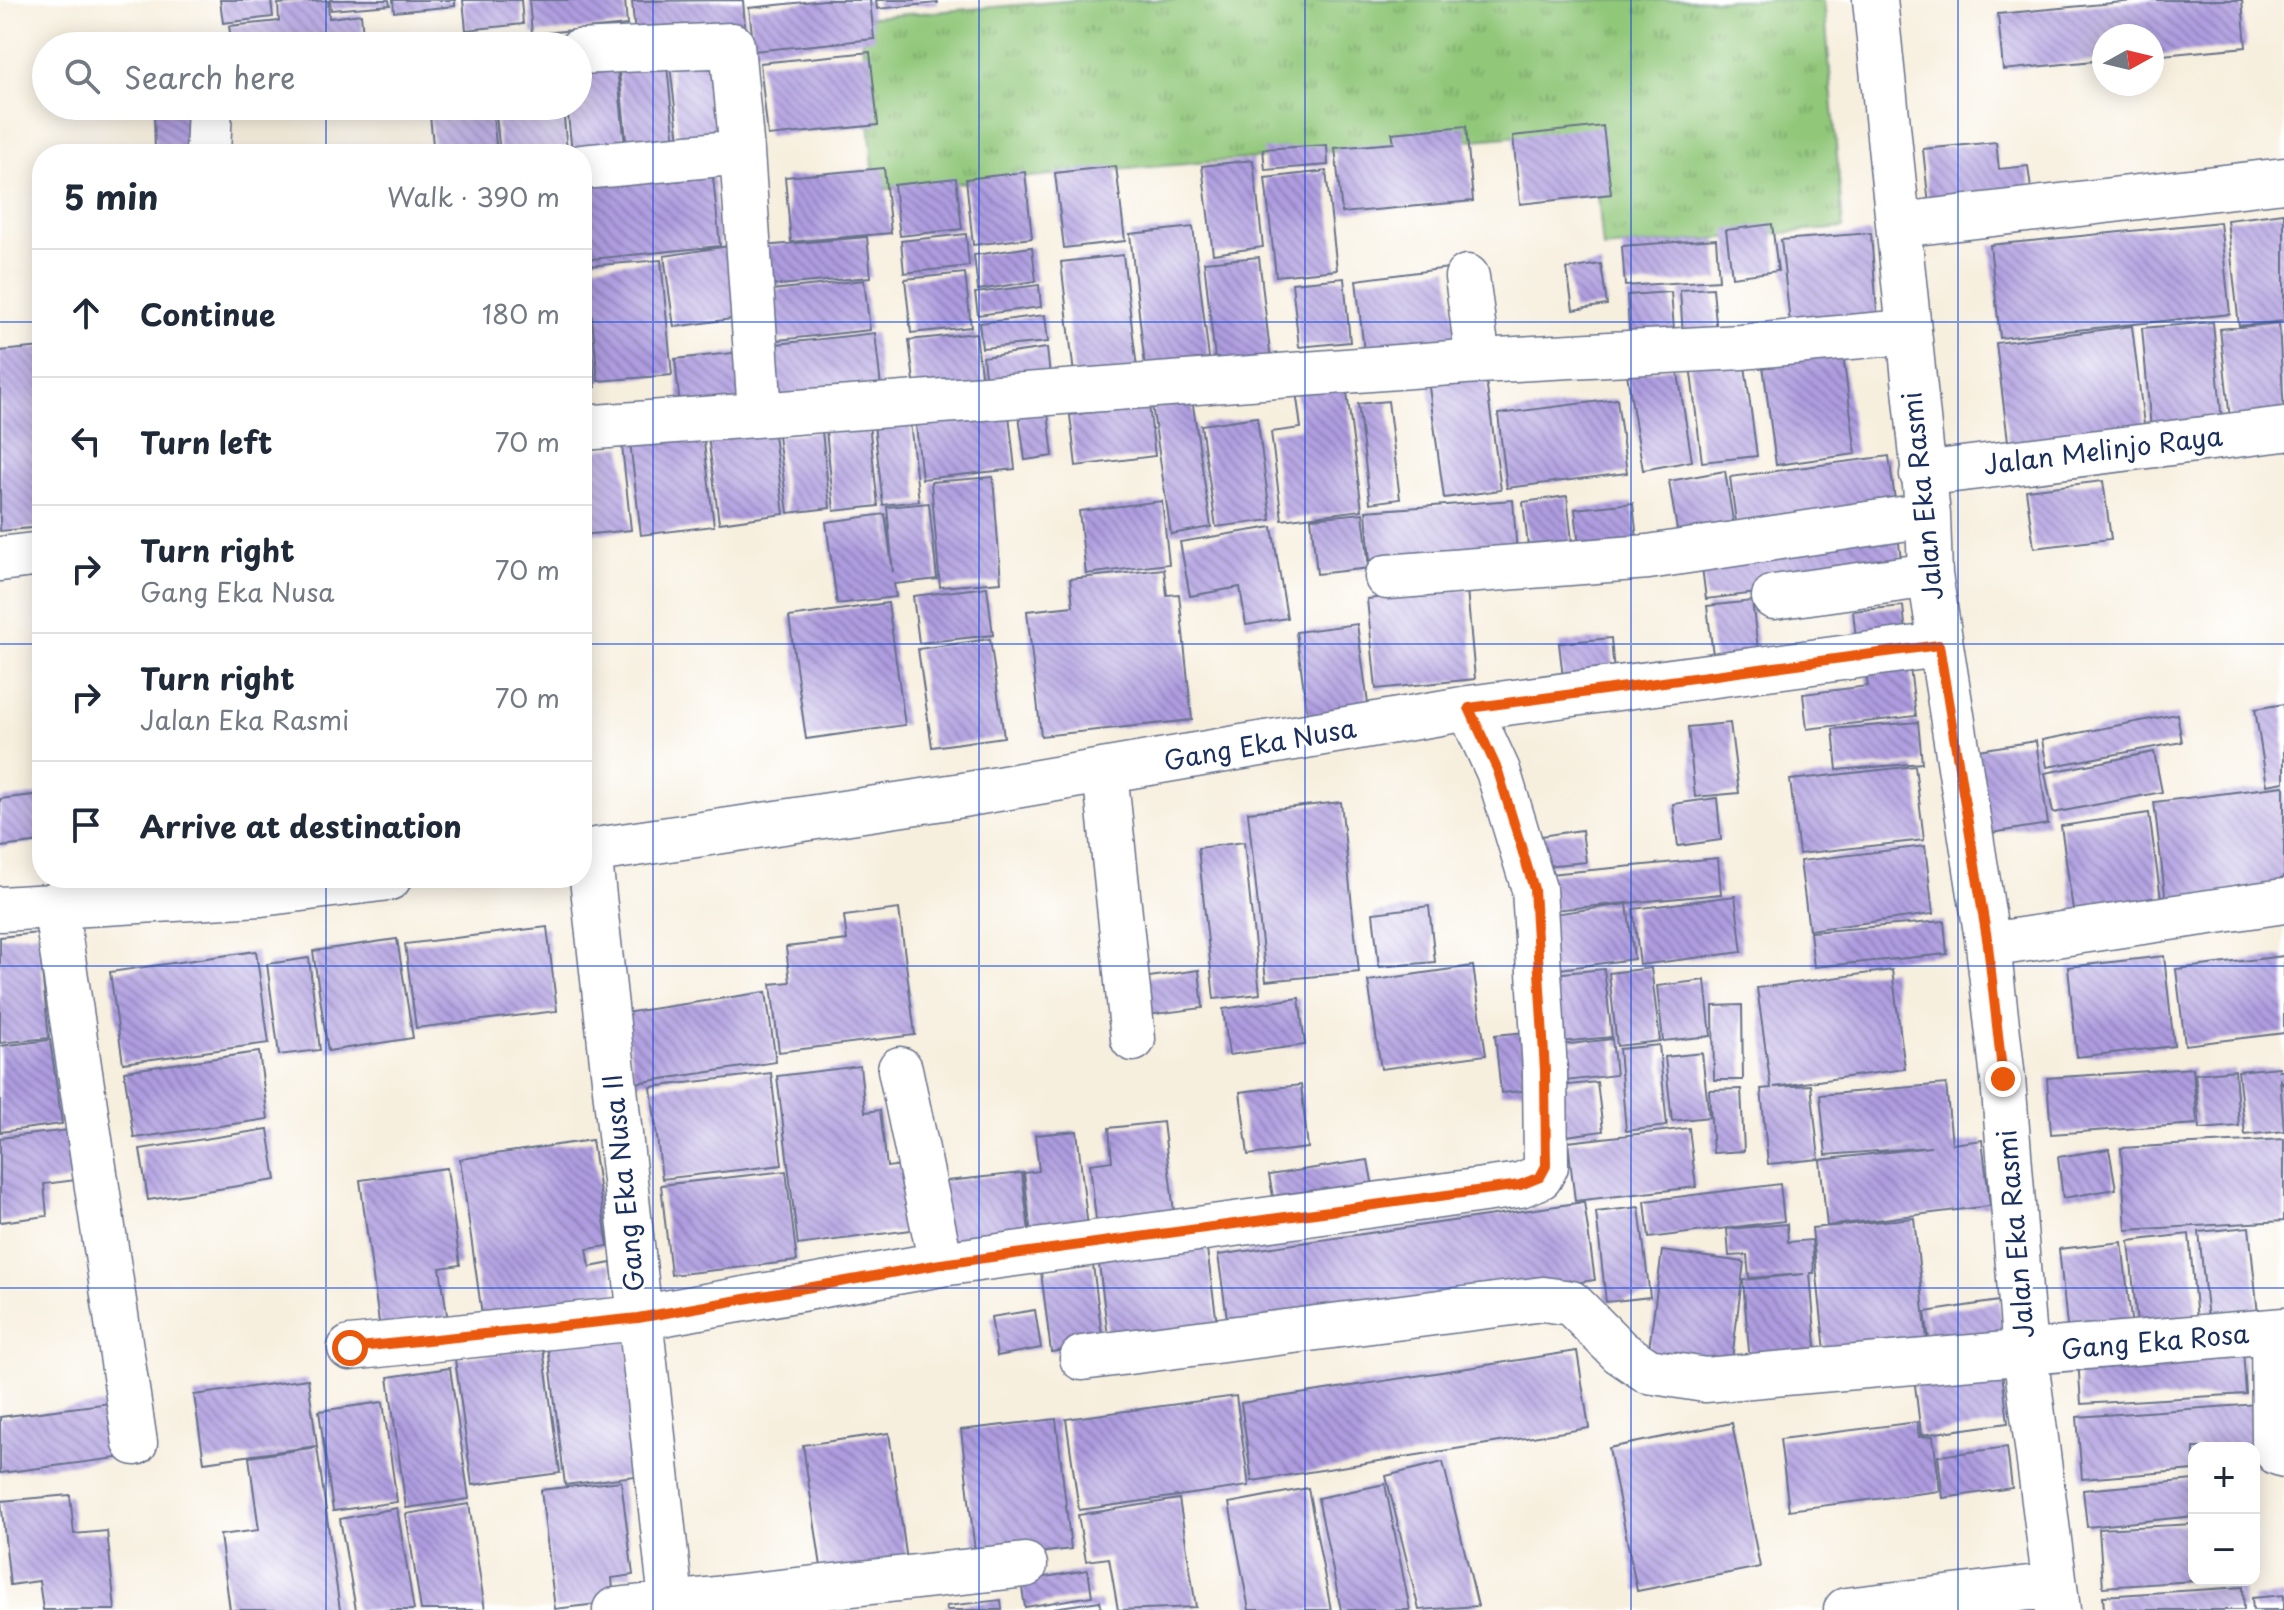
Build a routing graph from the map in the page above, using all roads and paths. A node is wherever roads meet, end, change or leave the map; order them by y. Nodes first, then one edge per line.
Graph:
1 (1875, 0) edge
2 (592, 51) edge
3 (209, 120) edge
4 (208, 144) edge
5 (742, 152) junction
6 (592, 166) edge
7 (2284, 180) edge
8 (1899, 225) junction
9 (1467, 277) dead end
10 (1906, 332) junction
11 (1478, 361) junction
12 (760, 413) junction
13 (592, 427) edge
14 (2284, 429) edge
15 (1925, 494) junction
16 (32, 555) edge
17 (0, 559) edge
18 (1930, 575) junction
19 (1387, 577) dead end
20 (1774, 597) dead end
21 (1939, 645) junction
22 (1469, 708) junction
23 (1105, 771) junction
24 (592, 851) edge
25 (237, 888) edge
26 (590, 888) edge
27 (2284, 901) edge
28 (55, 904) junction
29 (0, 909) edge
30 (1988, 945) junction
31 (1133, 1039) dead end
32 (900, 1069) dead end
33 (941, 1264) junction
34 (638, 1318) junction
35 (2279, 1330) edge
36 (350, 1348) dead end
37 (2025, 1353) junction
38 (1082, 1358) dead end
39 (135, 1443) dead end
40 (2284, 1455) edge
41 (1025, 1565) dead end
42 (901, 1594) edge
43 (2056, 1598) edge
44 (672, 1607) edge
45 (615, 1610) edge
46 (1846, 1610) edge

1 - 8 street, Jalan Eka Rasmi
2 - 5 street
3 - 4 street
5 - 6 street
5 - 12 street
7 - 8 street
8 - 10 street, Jalan Eka Rasmi
9 - 11 street
10 - 11 street
10 - 15 street, Jalan Eka Rasmi
11 - 12 street
12 - 13 street
14 - 15 street, Jalan Melinjo Raya
15 - 18 street, Jalan Eka Rasmi
15 - 19 street, Jalan Melinjo Raya
16 - 17 street
18 - 20 street
18 - 21 street, Jalan Eka Rasmi
21 - 22 street, Gang Eka Nusa
21 - 30 street, Jalan Eka Rasmi
22 - 23 street, Gang Eka Nusa
22 - 33 street
23 - 24 street, Gang Eka Nusa
23 - 31 street
25 - 28 street
26 - 34 street, Gang Eka Nusa II
27 - 30 street
28 - 29 street
28 - 39 street
30 - 37 street, Jalan Eka Rasmi
32 - 33 street
33 - 34 street
34 - 36 street
34 - 44 street, Gang Eka Nusa II
35 - 37 street, Gang Eka Rosa
35 - 40 street
37 - 38 street, Gang Eka Rosa
37 - 43 street, Jalan Eka Rasmi
41 - 42 street
42 - 44 street
43 - 46 street
44 - 45 street

